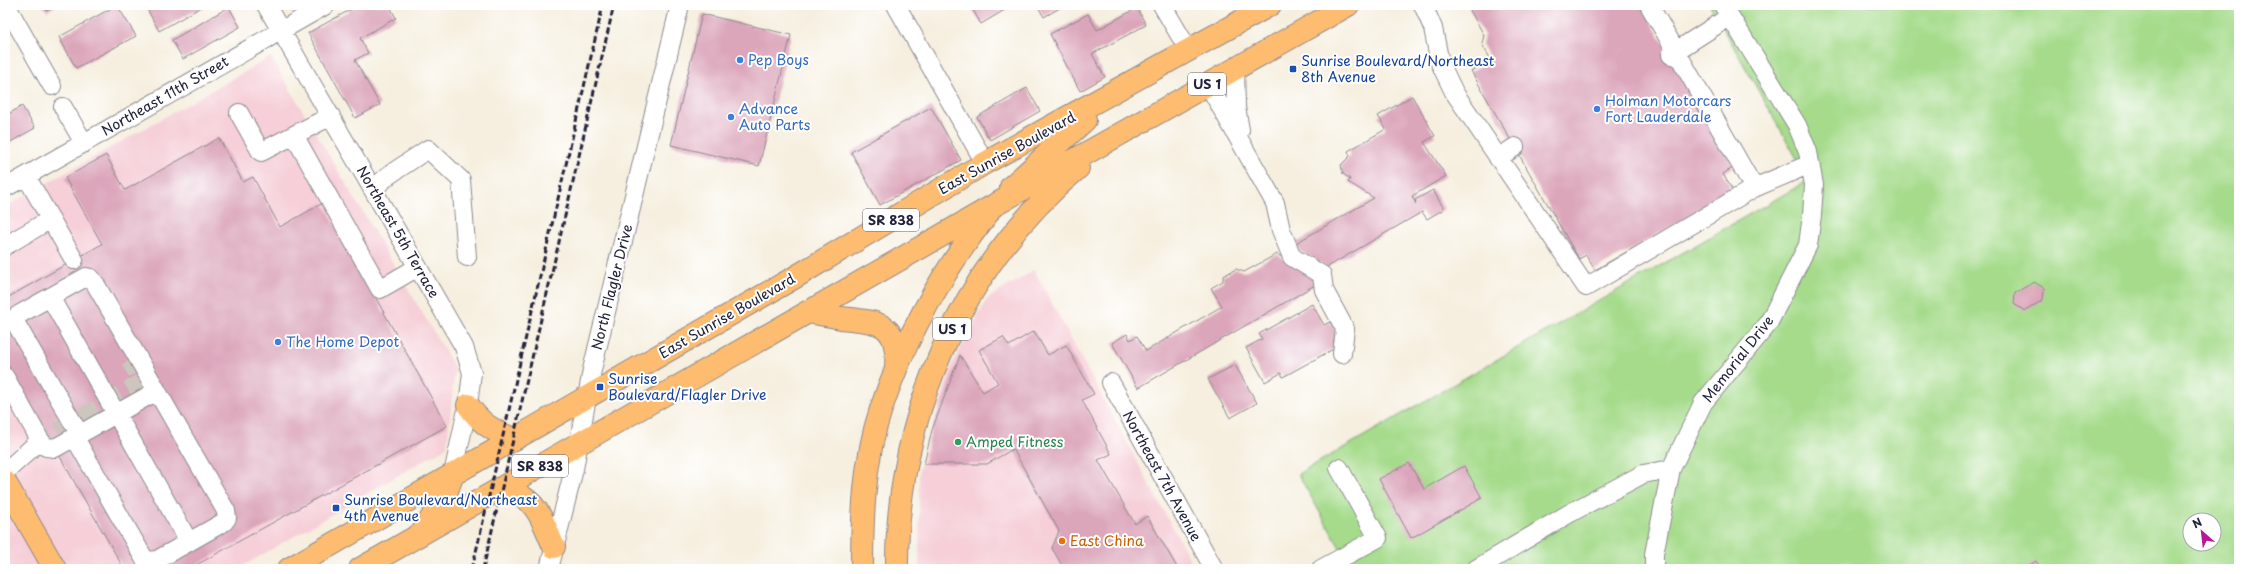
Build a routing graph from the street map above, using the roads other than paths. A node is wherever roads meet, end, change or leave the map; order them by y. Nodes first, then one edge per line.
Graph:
1 (6, 5) edge
2 (266, 5) edge
3 (326, 5) edge
4 (680, 5) edge
5 (896, 5) edge
6 (1162, 5) edge
7 (1270, 5) edge
8 (1348, 5) edge
9 (1423, 5) edge
10 (1649, 5) edge
11 (1726, 11) edge
12 (281, 30) junction
13 (1189, 51) junction
14 (1673, 53) junction
15 (1235, 69) junction
16 (1208, 84) junction
17 (52, 86) dead end
18 (1124, 88) junction
19 (63, 107) dead end
20 (239, 113) dead end
21 (330, 116) junction
22 (1234, 120) junction
23 (294, 135) junction
24 (1111, 141) junction
25 (84, 143) junction
26 (1515, 148) dead end
27 (1498, 158) junction
28 (985, 163) junction
29 (1810, 164) junction
30 (26, 176) junction
31 (5, 188) edge
32 (1754, 188) junction
33 (373, 189) junction
34 (994, 206) junction
35 (50, 219) junction
36 (5, 246) edge
37 (467, 257) dead end
38 (74, 260) dead end
39 (418, 267) junction
40 (50, 297) junction
41 (807, 312) junction
42 (1342, 354) dead end
43 (896, 373) junction
44 (5, 377) edge
45 (1111, 383) dead end
46 (157, 390) junction
47 (586, 397) junction
48 (468, 404) junction
49 (116, 414) junction
50 (78, 436) junction
51 (513, 439) junction
52 (578, 444) junction
53 (35, 446) tunnel mouth
54 (1339, 468) dead end
55 (1671, 469) junction
56 (5, 472) edge
57 (453, 474) junction
58 (5, 482) edge
59 (502, 488) junction
60 (422, 534) junction
61 (189, 542) junction
62 (554, 547) junction
63 (55, 569) edge
64 (289, 569) edge
65 (360, 569) edge
66 (549, 569) edge
67 (862, 569) edge
68 (897, 569) edge
69 (1214, 569) edge
70 (1321, 569) edge
71 (1476, 569) edge
72 (1654, 569) edge

1 - 17 street
2 - 12 street, Northeast 5th Terrace
3 - 12 street, Northeast 11th Street
4 - 47 street, North Flagler Drive
5 - 28 street
6 - 13 street
7 - 13 main road, US 1
8 - 15 main road, US 1
9 - 27 street
10 - 14 street
11 - 14 street
11 - 29 street, Memorial Drive
12 - 21 street, Northeast 5th Terrace
12 - 25 street, Northeast 11th Street
13 - 18 main road, US 1
14 - 32 street
15 - 16 main road, US 1
15 - 22 street
16 - 22 street
16 - 24 main road, US 1
18 - 28 main road, East Sunrise Boulevard / SR 838
18 - 34 main road
19 - 25 street
20 - 23 street
21 - 23 street
21 - 33 street, Northeast 5th Terrace
22 - 42 street
23 - 39 street
24 - 34 main road, SR 838
24 - 68 main road, US 1
25 - 30 street, Northeast 11th Street
26 - 27 street
27 - 32 street
28 - 47 main road, East Sunrise Boulevard / SR 838
29 - 32 street
29 - 55 street, Memorial Drive
30 - 31 street, Northeast 11th Street
30 - 35 street
33 - 37 street
33 - 39 street, Northeast 5th Terrace
34 - 41 main road, SR 838
34 - 43 main road, US 1
35 - 36 street
35 - 38 street
39 - 48 street, Northeast 5th Terrace
40 - 46 street
40 - 49 street
40 - 50 street
41 - 43 main road
41 - 52 main road, SR 838
43 - 67 main road, US 1
44 - 50 street
45 - 69 street, Northeast 7th Avenue
46 - 49 street
46 - 61 street
47 - 51 main road, East Sunrise Boulevard / SR 838
47 - 52 street, North Flagler Drive
48 - 51 main road
48 - 57 street, Northeast 5th Terrace
49 - 50 street
49 - 61 street
50 - 61 street
51 - 57 main road, East Sunrise Boulevard / SR 838
52 - 59 main road, SR 838
52 - 62 street, North Flagler Drive
53 - 56 street
54 - 70 street
55 - 71 street
55 - 72 street, Memorial Drive
57 - 60 main road
57 - 64 main road, East Sunrise Boulevard / SR 838
58 - 63 main road
59 - 60 main road, SR 838
59 - 62 main road
60 - 65 main road, SR 838
62 - 66 street, North Flagler Drive

